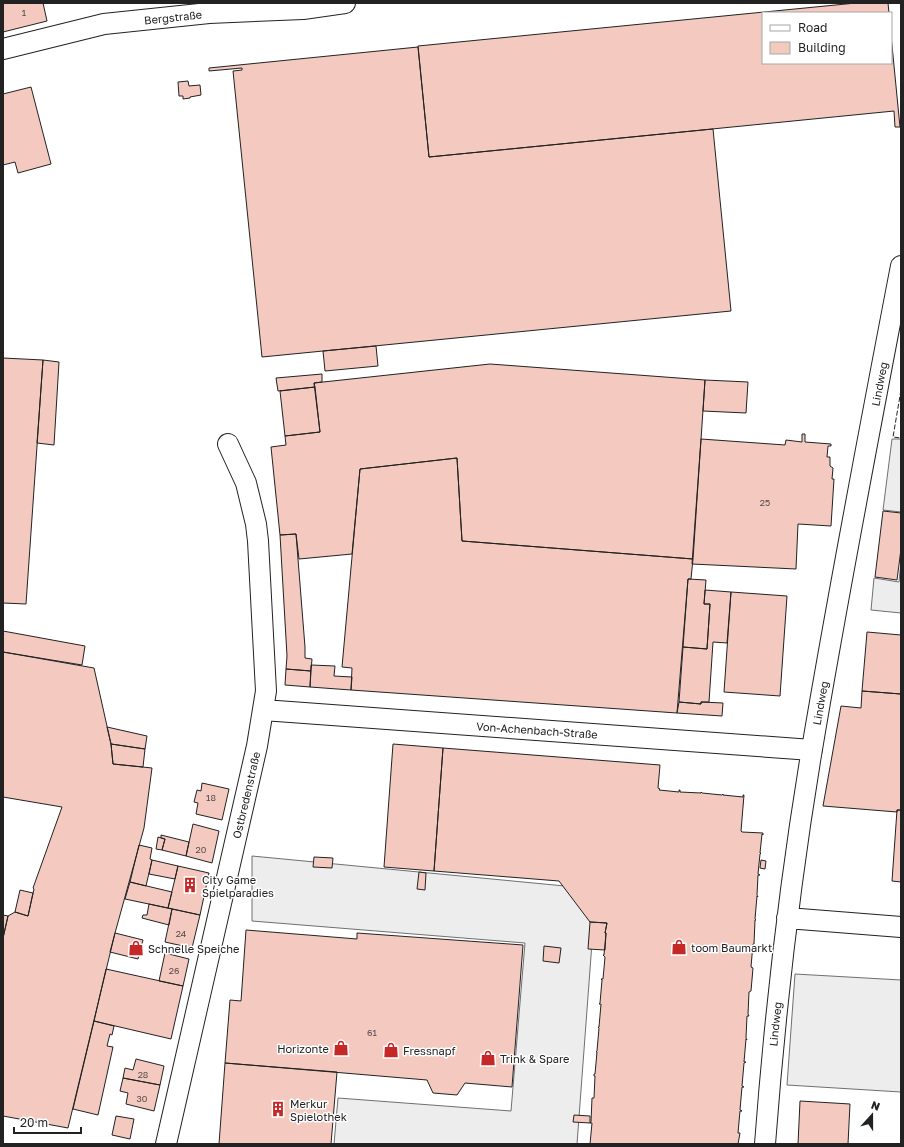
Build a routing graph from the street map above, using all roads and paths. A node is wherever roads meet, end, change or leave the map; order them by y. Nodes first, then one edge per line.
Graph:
1 (345, 3) edge
2 (3, 48) edge
3 (901, 266) edge
4 (228, 444) dead end
5 (263, 710) junction
6 (812, 750) junction
7 (787, 918) junction
8 (901, 927) edge
9 (166, 1144) edge
10 (765, 1144) edge

1 - 2 street, Bergstraße
3 - 6 street, Lindweg
4 - 5 street, Ostbredenstraße
5 - 6 street, Von-Achenbach-Straße
5 - 9 street, Ostbredenstraße
6 - 7 street, Lindweg
7 - 8 street
7 - 10 street, Lindweg

